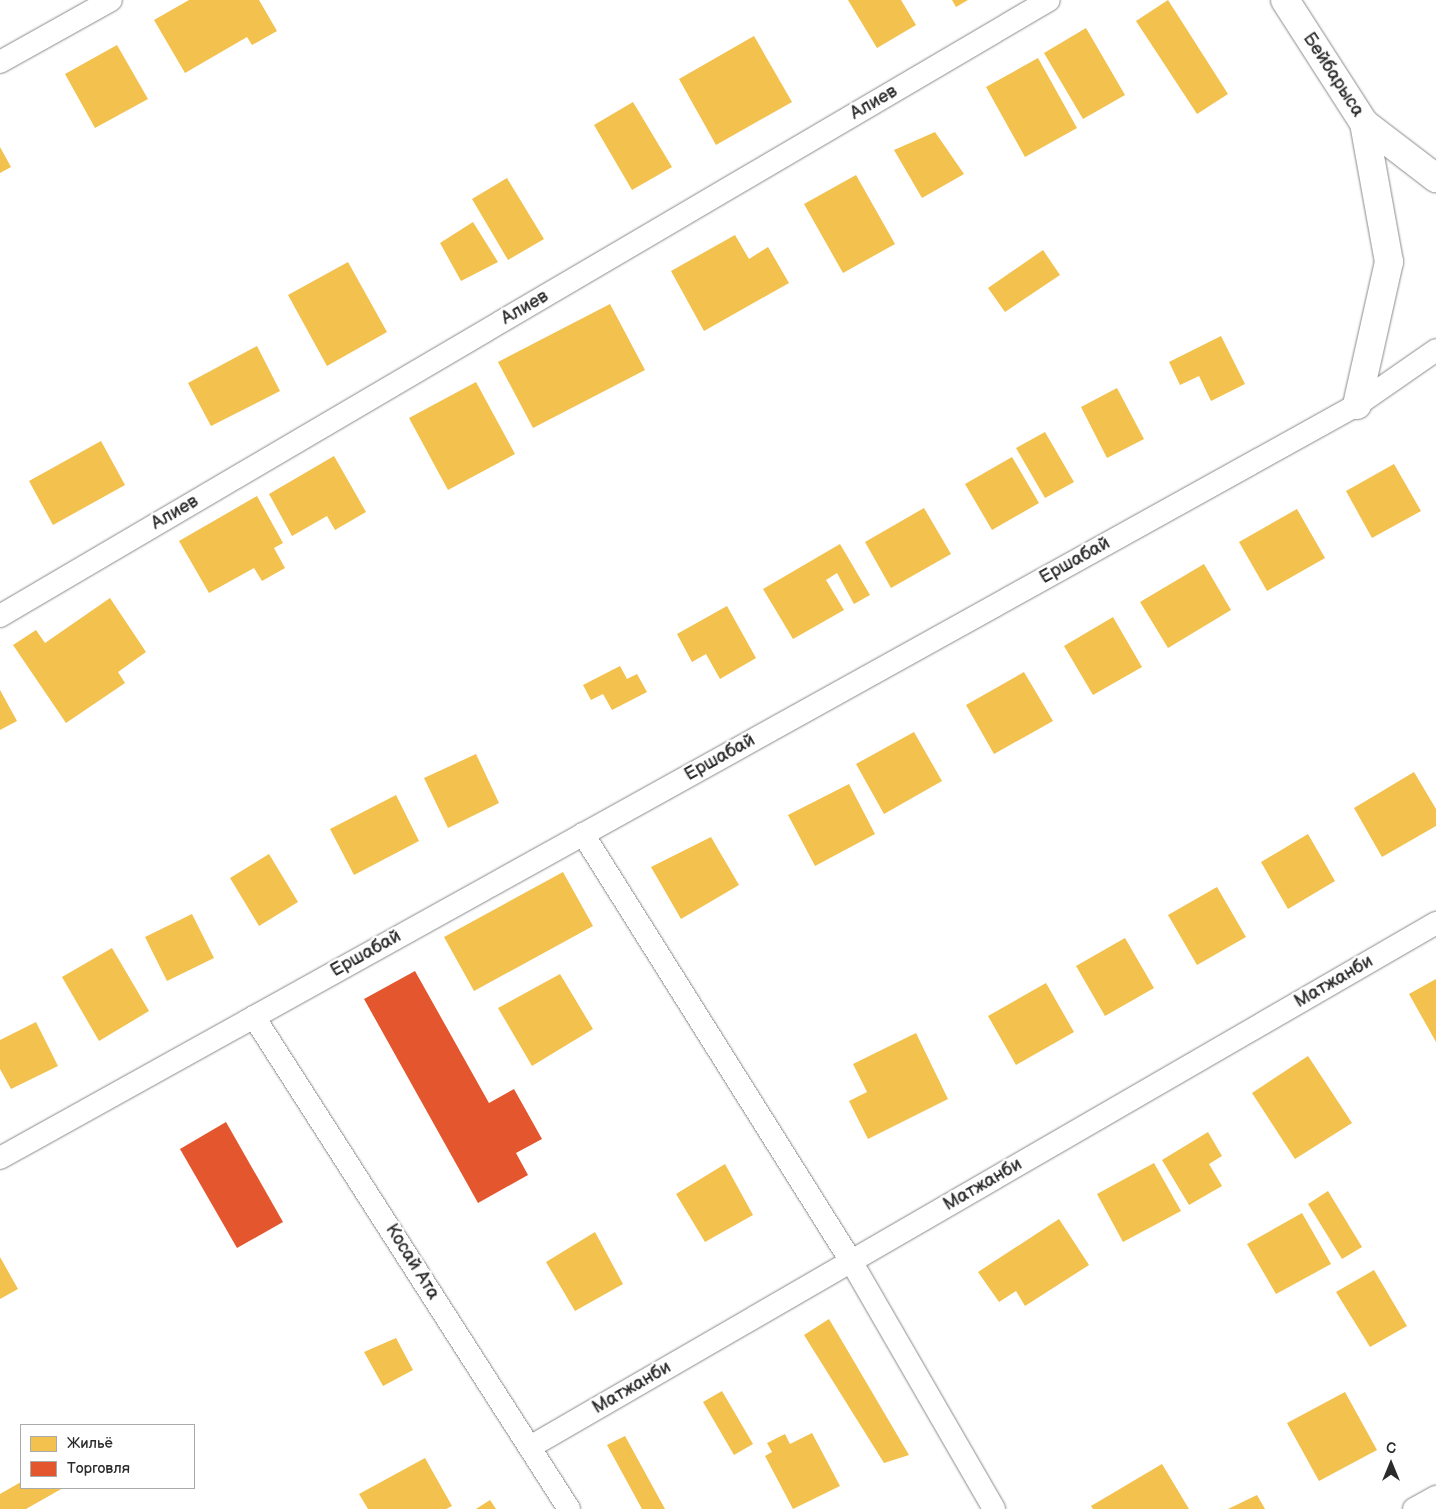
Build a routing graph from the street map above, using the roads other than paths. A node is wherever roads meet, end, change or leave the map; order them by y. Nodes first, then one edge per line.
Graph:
1 (111, 0) edge
2 (1049, 0) edge
3 (1285, 0) edge
4 (0, 62) edge
5 (1364, 123) junction
6 (1436, 178) edge
7 (1436, 350) edge
8 (1357, 405) junction
9 (0, 616) edge
10 (583, 834) junction
11 (1436, 923) edge
12 (254, 1017) junction
13 (0, 1158) edge
14 (851, 1261) junction
15 (530, 1448) junction
16 (1436, 1497) edge
17 (569, 1509) edge
18 (994, 1509) edge
19 (1414, 1509) edge

1 - 4 street
2 - 9 street, Алиев
3 - 5 street, Бейбарыса
5 - 6 street, Бейбарыса
5 - 8 street
7 - 8 street, Ершабай
8 - 10 street, Ершабай
10 - 12 street, Ершабай
10 - 14 street
11 - 14 street, Матжанби
12 - 13 street, Ершабай
12 - 15 street, Косай Ата
14 - 15 street, Матжанби
14 - 18 street
15 - 17 street, Косай Ата
16 - 19 street

